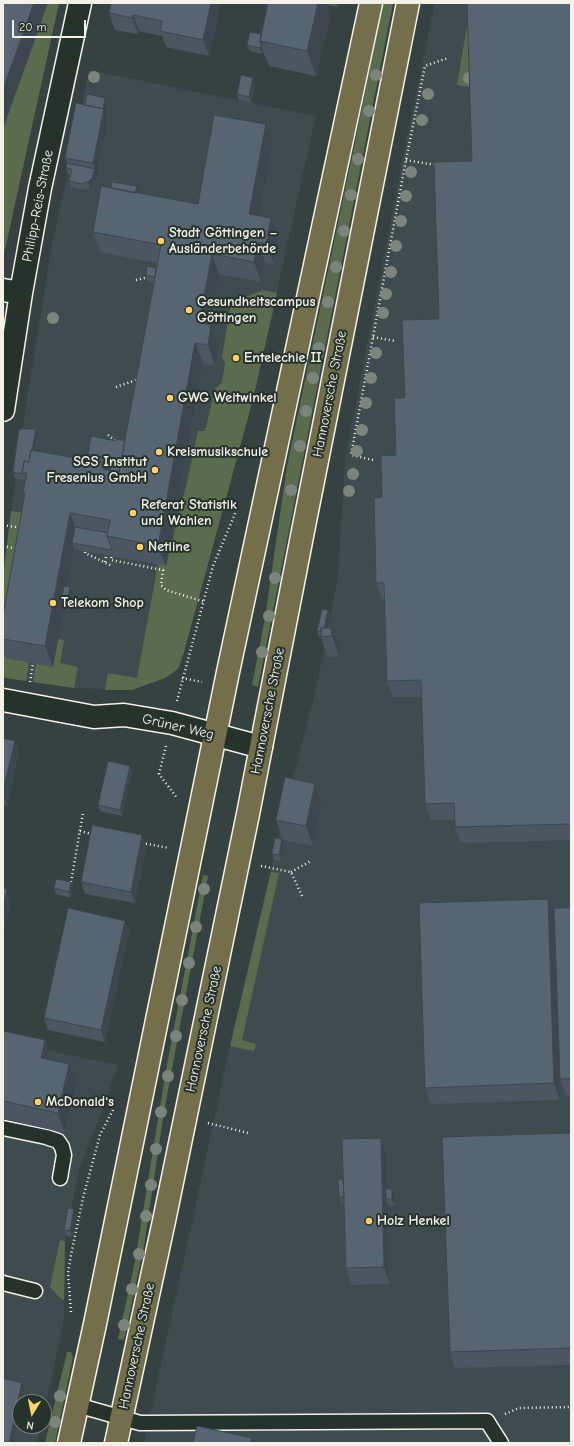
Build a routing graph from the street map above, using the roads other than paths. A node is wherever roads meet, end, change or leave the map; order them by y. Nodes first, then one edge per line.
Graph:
1 (80, 3) edge
2 (371, 3) edge
3 (408, 3) edge
4 (12, 291) edge
5 (3, 410) edge
6 (3, 700) edge
7 (214, 741) junction
8 (260, 754) junction
9 (3, 1128) edge
10 (60, 1178) dead end
11 (3, 1284) edge
12 (35, 1291) dead end
13 (77, 1404) junction
14 (121, 1419) junction
15 (69, 1443) edge
16 (116, 1443) edge
17 (501, 1443) edge

1 - 4 street, Philipp-Reis-Straße
2 - 7 main road
3 - 8 main road, Hannoversche Straße
4 - 5 street, Philipp-Reis-Straße
6 - 7 street, Grüner Weg
7 - 8 street, Grüner Weg
7 - 13 main road
8 - 14 main road, Hannoversche Straße
9 - 10 lane
11 - 12 lane
13 - 14 lane, Hannoversche Straße
13 - 15 main road
14 - 16 main road, Hannoversche Straße
14 - 17 lane

